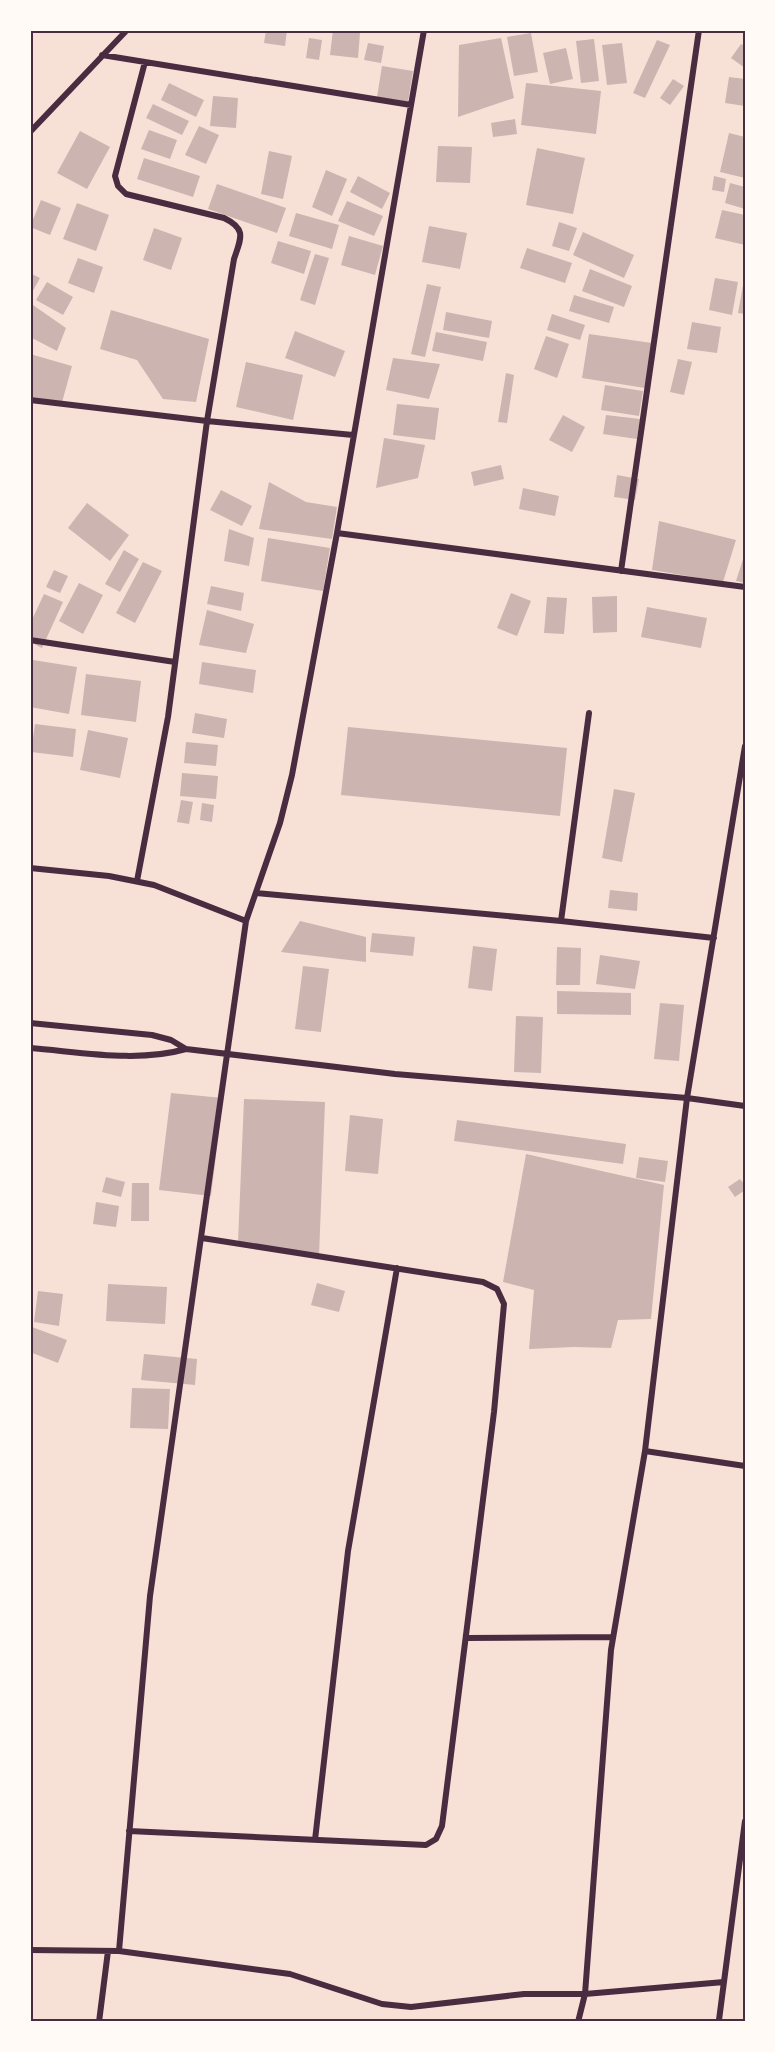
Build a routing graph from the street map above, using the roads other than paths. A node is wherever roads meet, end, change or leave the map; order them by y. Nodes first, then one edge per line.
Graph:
1 (127, 30) edge
2 (424, 30) edge
3 (699, 30) edge
4 (102, 55) junction
5 (145, 62) junction
6 (411, 105) junction
7 (30, 132) edge
8 (30, 400) edge
9 (207, 421) junction
10 (353, 435) junction
11 (337, 533) junction
12 (621, 571) junction
13 (745, 587) edge
14 (30, 640) edge
15 (176, 662) junction
16 (590, 713) dead end
17 (745, 746) edge
18 (30, 868) edge
19 (137, 881) junction
20 (256, 893) junction
21 (246, 921) junction
22 (561, 921) junction
23 (714, 938) junction
24 (30, 1023) edge
25 (30, 1048) edge
26 (186, 1049) junction
27 (229, 1054) junction
28 (687, 1098) junction
29 (745, 1106) edge
30 (202, 1238) junction
31 (397, 1268) junction
32 (645, 1451) junction
33 (745, 1466) edge
34 (613, 1637) junction
35 (466, 1638) junction
36 (745, 1821) edge
37 (129, 1831) junction
38 (315, 1839) junction
39 (30, 1950) edge
40 (108, 1951) junction
41 (119, 1951) junction
42 (724, 1982) junction
43 (585, 1994) junction
44 (719, 2019) dead end
45 (99, 2022) edge
46 (578, 2022) edge

1 - 4 street
2 - 6 street
3 - 12 street
4 - 5 street
4 - 7 street
5 - 6 street
5 - 9 street
6 - 10 street
8 - 9 street
9 - 10 street
9 - 15 street
10 - 11 street
11 - 12 street
11 - 20 street
12 - 13 street
14 - 15 street
15 - 19 street
16 - 22 street
17 - 23 street
18 - 19 street
19 - 21 street
20 - 21 street
20 - 22 street
21 - 27 street
22 - 23 street
23 - 28 street
24 - 26 street
25 - 26 street
26 - 27 street
27 - 28 street
27 - 30 street
28 - 29 street
28 - 32 street
30 - 31 street
30 - 37 street
31 - 35 street
31 - 38 street
32 - 33 street
32 - 34 street
34 - 35 street
34 - 43 street
35 - 38 street
36 - 42 street
37 - 38 street
37 - 41 street
39 - 40 street
40 - 41 street
40 - 45 street
41 - 43 street
42 - 43 street
42 - 44 street
43 - 46 street

